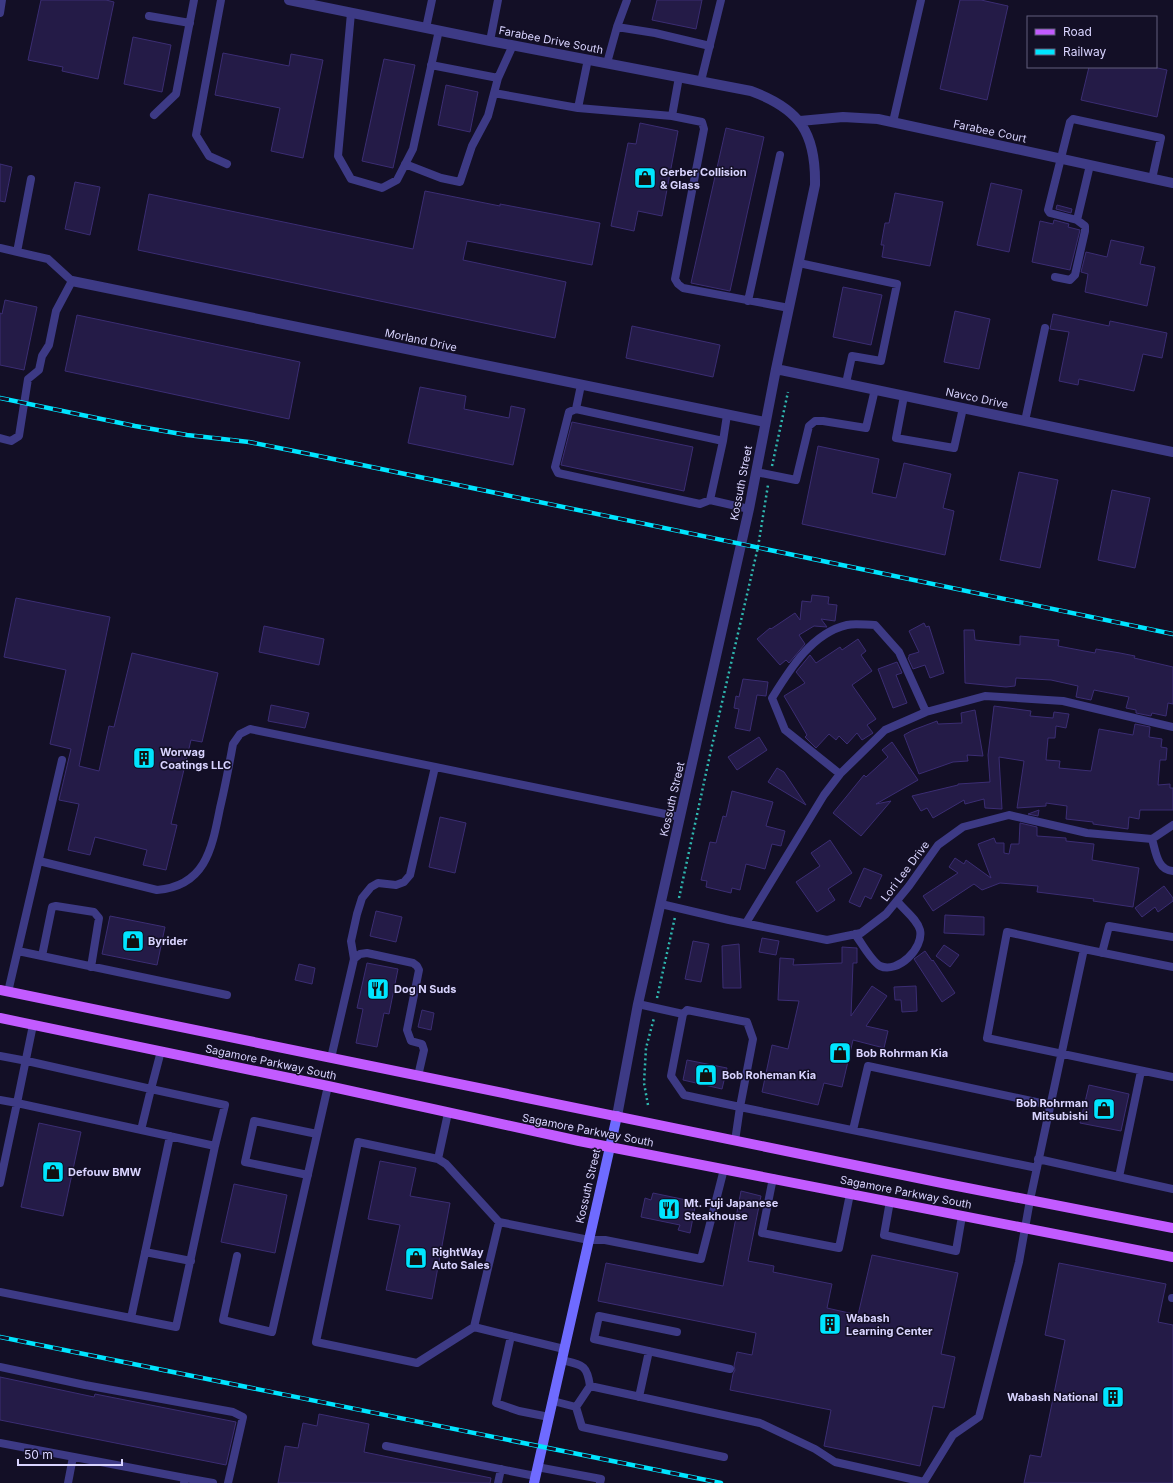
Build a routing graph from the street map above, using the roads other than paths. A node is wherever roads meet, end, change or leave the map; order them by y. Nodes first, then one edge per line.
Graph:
1 (2, 0) edge
2 (194, 0) edge
3 (221, 0) edge
4 (289, 0) edge
5 (432, 0) edge
6 (498, 0) edge
7 (627, 0) edge
8 (721, 0) edge
9 (921, 0) edge
10 (351, 12) junction
11 (0, 13) edge
12 (149, 16) dead end
13 (190, 23) junction
14 (617, 27) junction
15 (426, 28) junction
16 (439, 30) junction
17 (490, 41) junction
18 (513, 45) junction
19 (710, 46) junction
20 (588, 59) junction
21 (607, 63) junction
22 (431, 65) junction
23 (680, 77) junction
24 (498, 78) junction
25 (701, 81) junction
26 (494, 93) junction
27 (578, 108) junction
28 (154, 115) dead end
29 (672, 116) junction
30 (800, 121) junction
31 (893, 122) junction
32 (780, 156) dead end
33 (1060, 159) junction
34 (227, 164) dead end
35 (405, 164) junction
36 (1090, 165) junction
37 (31, 178) dead end
38 (1152, 179) junction
39 (1173, 183) edge
40 (1077, 220) junction
41 (0, 248) edge
42 (17, 252) junction
43 (798, 263) junction
44 (1055, 277) dead end
45 (72, 281) junction
46 (748, 301) junction
47 (789, 308) junction
48 (1045, 328) dead end
49 (776, 369) junction
50 (846, 383) junction
51 (581, 385) junction
52 (875, 389) junction
53 (904, 396) junction
54 (963, 408) junction
55 (576, 409) junction
56 (726, 415) junction
57 (1025, 421) junction
58 (765, 422) junction
59 (0, 438) edge
60 (723, 441) junction
61 (1173, 452) edge
62 (756, 472) junction
63 (710, 500) junction
64 (749, 509) junction
65 (926, 712) junction
66 (1173, 727) edge
67 (62, 760) dead end
68 (435, 767) junction
69 (840, 774) junction
70 (680, 817) junction
71 (1173, 825) edge
72 (1152, 839) junction
73 (39, 861) junction
74 (1173, 871) edge
75 (897, 901) junction
76 (661, 904) junction
77 (746, 923) junction
78 (855, 934) junction
79 (1173, 937) edge
80 (1084, 949) junction
81 (18, 951) junction
82 (1102, 952) junction
83 (42, 956) junction
84 (354, 959) junction
85 (91, 966) junction
86 (1173, 967) edge
87 (4, 991) edge
88 (227, 995) dead end
89 (638, 1004) junction
90 (683, 1014) junction
91 (0, 1018) edge
92 (34, 1025) junction
93 (161, 1051) junction
94 (1061, 1054) junction
95 (0, 1056) edge
96 (331, 1058) junction
97 (27, 1061) junction
98 (1142, 1070) junction
99 (418, 1076) junction
100 (1173, 1077) edge
101 (328, 1086) junction
102 (151, 1089) junction
103 (0, 1100) edge
104 (18, 1103) junction
105 (1050, 1106) junction
106 (740, 1108) junction
107 (448, 1113) junction
108 (617, 1116) junction
109 (141, 1130) junction
110 (853, 1130) junction
111 (317, 1134) junction
112 (170, 1136) junction
113 (736, 1141) junction
114 (215, 1146) junction
115 (610, 1147) junction
116 (438, 1159) junction
117 (1038, 1160) junction
118 (1037, 1168) junction
119 (724, 1169) junction
120 (308, 1176) junction
121 (1119, 1177) junction
122 (773, 1178) junction
123 (0, 1183) edge
124 (1173, 1189) edge
125 (850, 1194) junction
126 (1030, 1200) junction
127 (890, 1201) junction
128 (962, 1216) junction
129 (499, 1222) junction
130 (1025, 1228) junction
131 (1173, 1228) edge
132 (589, 1240) junction
133 (145, 1252) junction
134 (237, 1256) dead end
135 (1173, 1257) edge
136 (191, 1261) junction
137 (0, 1292) edge
138 (131, 1318) junction
139 (474, 1327) junction
140 (677, 1332) dead end
141 (510, 1336) junction
142 (564, 1349) junction
143 (649, 1351) junction
144 (562, 1360) junction
145 (0, 1367) edge
146 (730, 1368) dead end
147 (590, 1386) junction
148 (639, 1396) junction
149 (552, 1401) junction
150 (576, 1407) junction
151 (549, 1417) junction
152 (0, 1443) edge
153 (386, 1446) dead end
154 (73, 1457) junction
155 (724, 1458) dead end
156 (501, 1470) junction
157 (535, 1476) edge
158 (185, 1481) edge
159 (68, 1483) edge
160 (213, 1483) edge
161 (228, 1483) edge
162 (498, 1483) edge
163 (600, 1483) edge

1 - 11 lane
2 - 13 lane
3 - 34 lane
4 - 10 street, Farabee Drive South
5 - 15 lane
6 - 17 lane
7 - 14 lane
8 - 19 lane
9 - 31 lane
10 - 15 street, Farabee Drive South
10 - 35 lane
12 - 13 lane
13 - 28 lane
14 - 19 lane
14 - 21 lane
15 - 16 street, Farabee Drive South
16 - 17 street, Farabee Drive South
16 - 22 lane
17 - 18 street, Farabee Drive South
18 - 20 street, Farabee Drive South
18 - 24 lane
19 - 25 lane
20 - 21 street, Farabee Drive South
20 - 27 lane
21 - 23 street, Farabee Drive South
22 - 24 lane
22 - 35 lane
23 - 25 street, Farabee Drive South
23 - 29 lane
24 - 26 lane
25 - 30 street, Farabee Drive South
26 - 27 lane
26 - 35 lane
27 - 29 lane
29 - 46 lane
30 - 31 street, Farabee Court
30 - 43 street, Kossuth Street
31 - 33 street, Farabee Court
32 - 46 lane
33 - 36 street, Farabee Court
33 - 38 lane
33 - 40 lane
36 - 38 street, Farabee Court
36 - 40 lane
37 - 42 lane
38 - 39 street, Farabee Court
40 - 44 lane
41 - 42 lane
42 - 45 lane
43 - 47 street, Kossuth Street
43 - 50 lane
45 - 51 street, Morland Drive
45 - 59 lane
46 - 47 lane
47 - 49 street, Kossuth Street
48 - 57 lane
49 - 50 street, Navco Drive
49 - 58 street, Kossuth Street
50 - 52 street, Navco Drive
51 - 55 lane
51 - 56 street, Morland Drive
52 - 53 street, Navco Drive
52 - 62 lane
53 - 54 street, Navco Drive
53 - 54 lane
54 - 57 street, Navco Drive
55 - 60 lane
55 - 63 lane
56 - 58 street, Morland Drive
56 - 60 lane
57 - 61 street, Navco Drive
58 - 62 street, Kossuth Street
60 - 63 lane
62 - 64 street, Kossuth Street
63 - 64 lane
64 - 70 street, Kossuth Street
65 - 66 lane
65 - 69 lane
65 - 69 lane
67 - 73 lane
68 - 70 lane
68 - 73 lane
68 - 84 lane
69 - 77 lane
70 - 76 street, Kossuth Street
71 - 72 lane
72 - 74 lane
72 - 75 lane, Lori Lee Drive
73 - 81 lane
75 - 78 lane, Lori Lee Drive
75 - 78 lane
76 - 77 lane, Lori Lee Drive
76 - 89 street, Kossuth Street
77 - 78 lane, Lori Lee Drive
79 - 82 lane
80 - 82 lane
80 - 94 lane
80 - 94 lane
81 - 83 lane
81 - 87 lane
82 - 86 lane
83 - 85 lane
83 - 85 lane
84 - 96 lane
84 - 99 lane
85 - 88 lane
87 - 96 main road, Sagamore Parkway South
89 - 90 lane
89 - 108 street, Kossuth Street
90 - 106 lane
90 - 106 lane
91 - 92 main road, Sagamore Parkway South
92 - 93 main road, Sagamore Parkway South
92 - 97 lane
93 - 101 main road, Sagamore Parkway South
93 - 102 lane
94 - 98 lane
94 - 105 lane
95 - 97 lane
96 - 99 main road, Sagamore Parkway South
97 - 102 lane
97 - 104 lane
98 - 100 lane
98 - 121 lane
99 - 108 main road, Sagamore Parkway South
101 - 107 main road, Sagamore Parkway South
101 - 111 lane
102 - 109 lane
102 - 114 lane
103 - 104 lane
104 - 109 lane
104 - 123 lane
105 - 110 lane
105 - 117 lane
106 - 110 lane
106 - 113 lane
107 - 115 main road, Sagamore Parkway South
107 - 116 lane
108 - 113 main road, Sagamore Parkway South
108 - 115 street, Kossuth Street
109 - 112 lane
110 - 118 lane
111 - 120 lane
111 - 120 lane
112 - 114 lane
112 - 133 lane
113 - 126 main road, Sagamore Parkway South
114 - 136 lane
115 - 119 main road, Sagamore Parkway South
115 - 132 street, Kossuth Street
116 - 129 lane
116 - 139 lane
117 - 118 lane
117 - 121 lane
118 - 126 lane
119 - 122 main road, Sagamore Parkway South
119 - 132 lane
120 - 134 lane
121 - 124 lane
122 - 125 main road, Sagamore Parkway South
122 - 125 lane
125 - 127 main road, Sagamore Parkway South
126 - 130 lane
126 - 131 main road, Sagamore Parkway South
127 - 128 main road, Sagamore Parkway South
127 - 128 lane
128 - 130 main road, Sagamore Parkway South
129 - 132 lane
129 - 139 lane
130 - 135 main road, Sagamore Parkway South
130 - 148 lane
132 - 142 street, Kossuth Street
133 - 136 lane
133 - 138 lane
136 - 138 lane
137 - 138 lane
139 - 141 lane
140 - 143 lane
141 - 142 lane
141 - 151 lane
142 - 144 street, Kossuth Street
143 - 146 lane
143 - 148 lane
144 - 147 lane
144 - 149 street, Kossuth Street
145 - 161 lane
147 - 148 lane
147 - 150 lane
149 - 150 lane
149 - 151 street, Kossuth Street
150 - 155 lane
151 - 157 street, Kossuth Street
152 - 154 lane
153 - 156 lane
154 - 158 lane
154 - 159 lane
156 - 157 lane
156 - 162 lane
157 - 163 lane
158 - 160 lane

